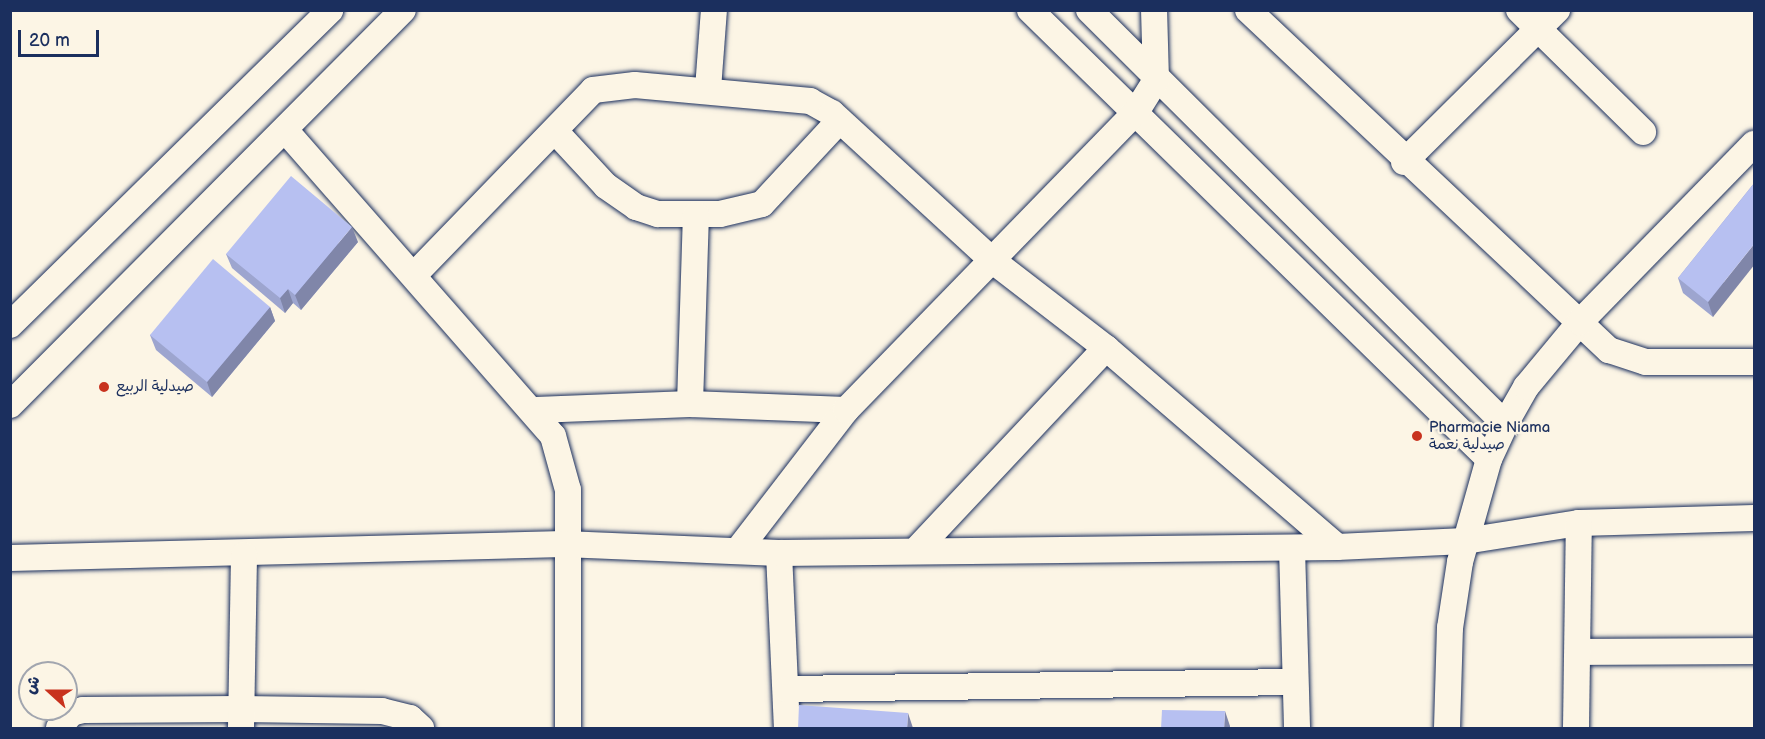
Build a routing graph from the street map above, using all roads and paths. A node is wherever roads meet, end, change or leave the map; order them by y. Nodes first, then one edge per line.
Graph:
1 (330, 10) edge
2 (403, 10) edge
3 (714, 10) edge
4 (1030, 10) edge
5 (1089, 10) edge
6 (1154, 10) edge
7 (1248, 10) edge
8 (1519, 10) edge
9 (1557, 10) edge
10 (1538, 29) junction
11 (1156, 80) junction
12 (708, 88) junction
13 (1136, 112) junction
14 (839, 121) junction
15 (286, 131) junction
16 (555, 131) junction
17 (1644, 132) dead end
18 (1755, 144) edge
19 (1404, 162) junction
20 (696, 215) junction
21 (993, 261) junction
22 (416, 274) junction
23 (1580, 322) junction
24 (10, 325) edge
25 (1106, 348) junction
26 (1755, 362) edge
27 (690, 404) junction
28 (10, 405) edge
29 (536, 410) junction
30 (846, 410) junction
31 (1505, 424) junction
32 (1489, 459) junction
33 (1755, 518) edge
34 (1579, 523) junction
35 (1465, 541) junction
36 (564, 544) junction
37 (919, 547) junction
38 (1337, 547) junction
39 (1292, 548) junction
40 (738, 549) junction
41 (779, 553) junction
42 (244, 555) junction
43 (10, 558) edge
44 (1755, 651) edge
45 (1578, 652) junction
46 (1295, 682) junction
47 (787, 689) junction
48 (241, 719) edge
49 (58, 729) edge
50 (421, 729) edge
51 (568, 729) edge
52 (787, 729) edge
53 (1297, 729) edge
54 (1447, 729) edge
55 (1576, 729) edge

1 - 24 street
2 - 15 street
3 - 12 street
4 - 13 street
5 - 11 street
6 - 11 street
7 - 19 street
8 - 10 street
9 - 10 street
10 - 17 street
10 - 19 street
11 - 13 street
11 - 31 street
12 - 14 street
12 - 16 street
13 - 21 street
13 - 32 street
14 - 20 street
14 - 21 street
15 - 22 street
15 - 28 street
16 - 20 street
16 - 22 street
18 - 23 street
19 - 23 street
20 - 27 street
21 - 25 street
21 - 30 street
22 - 29 street
23 - 26 street
23 - 31 street
25 - 37 street
25 - 38 street
27 - 29 street
27 - 30 street
29 - 36 street
30 - 40 street
31 - 32 street
32 - 35 street
33 - 34 street
34 - 35 street
34 - 45 street
35 - 38 street
35 - 54 street
36 - 40 street
36 - 42 street
36 - 51 street
37 - 39 street
37 - 41 street
38 - 39 street
39 - 46 street
40 - 41 street
41 - 47 street
42 - 43 street
42 - 48 street
44 - 45 street
45 - 55 street
46 - 47 street
46 - 53 street
47 - 52 street
48 - 49 street
48 - 50 street

